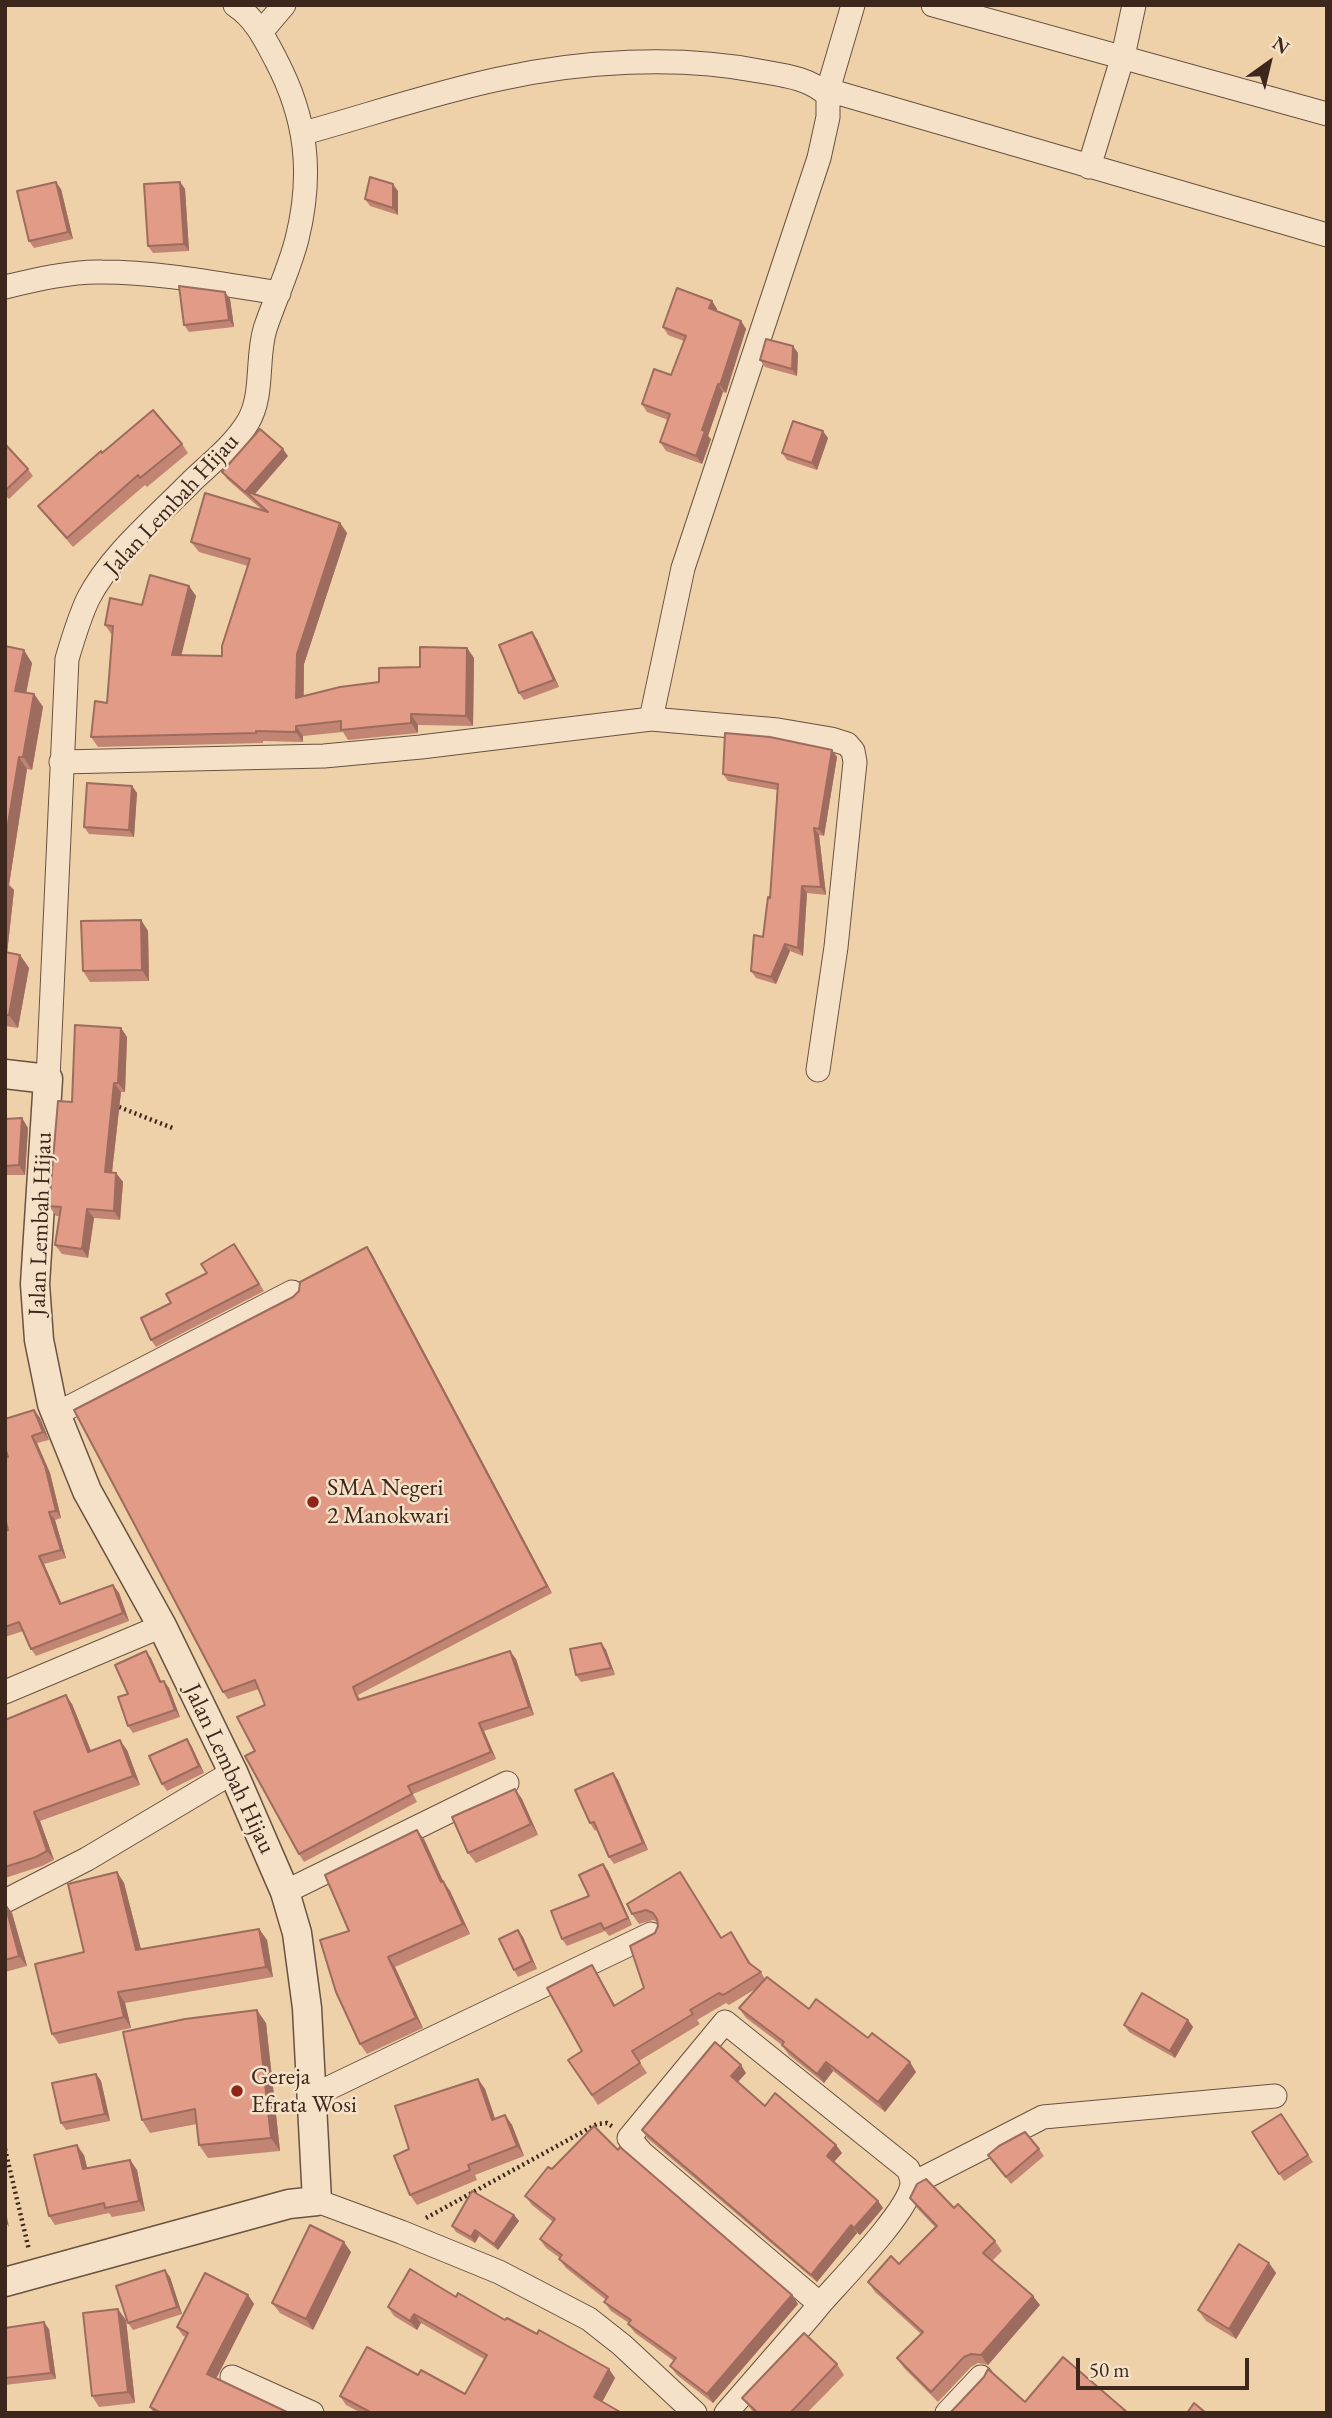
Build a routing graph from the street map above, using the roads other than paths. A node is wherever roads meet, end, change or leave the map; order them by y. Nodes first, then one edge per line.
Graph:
1 (235, 5) edge
2 (284, 5) edge
3 (853, 5) edge
4 (933, 5) edge
5 (1134, 5) edge
6 (261, 32) junction
7 (1123, 56) junction
8 (825, 89) junction
9 (1327, 114) edge
10 (304, 133) junction
11 (1089, 167) junction
12 (1327, 235) edge
13 (5, 287) edge
14 (279, 293) junction
15 (651, 719) junction
16 (61, 762) junction
17 (818, 1070) dead end
18 (5, 1074) edge
19 (48, 1079) junction
20 (292, 1292) dead end
21 (54, 1409) junction
22 (162, 1626) junction
23 (5, 1692) edge
24 (233, 1772) junction
25 (507, 1783) dead end
26 (285, 1892) junction
27 (5, 1901) edge
28 (651, 1934) edge
29 (312, 2096) junction
30 (1275, 2096) dead end
31 (912, 2184) junction
32 (317, 2202) junction
33 (5, 2282) edge
34 (820, 2304) junction
35 (232, 2376) dead end
36 (981, 2377) edge
37 (312, 2413) edge
38 (695, 2413) edge
39 (726, 2413) edge
40 (947, 2413) edge

1 - 6 street, Jalan Lembah Hijau
2 - 6 street
3 - 8 street
4 - 7 street
5 - 7 street
6 - 10 street, Jalan Lembah Hijau
7 - 9 street
7 - 11 street
8 - 10 street
8 - 11 street
8 - 15 street
10 - 14 street, Jalan Lembah Hijau
11 - 12 street
13 - 14 street
14 - 16 street, Jalan Lembah Hijau
15 - 16 street
15 - 17 street
16 - 19 street, Jalan Lembah Hijau
18 - 19 street
19 - 21 street, Jalan Lembah Hijau
20 - 21 street
21 - 22 street, Jalan Lembah Hijau
22 - 23 street
22 - 24 street, Jalan Lembah Hijau
24 - 26 street, Jalan Lembah Hijau
24 - 27 street
25 - 26 street
26 - 29 street, Jalan Lembah Hijau
28 - 29 street
29 - 32 street, Jalan Lembah Hijau
30 - 31 street
31 - 34 street
31 - 34 street
32 - 33 street
32 - 38 street
34 - 39 street
35 - 37 street
36 - 40 street

